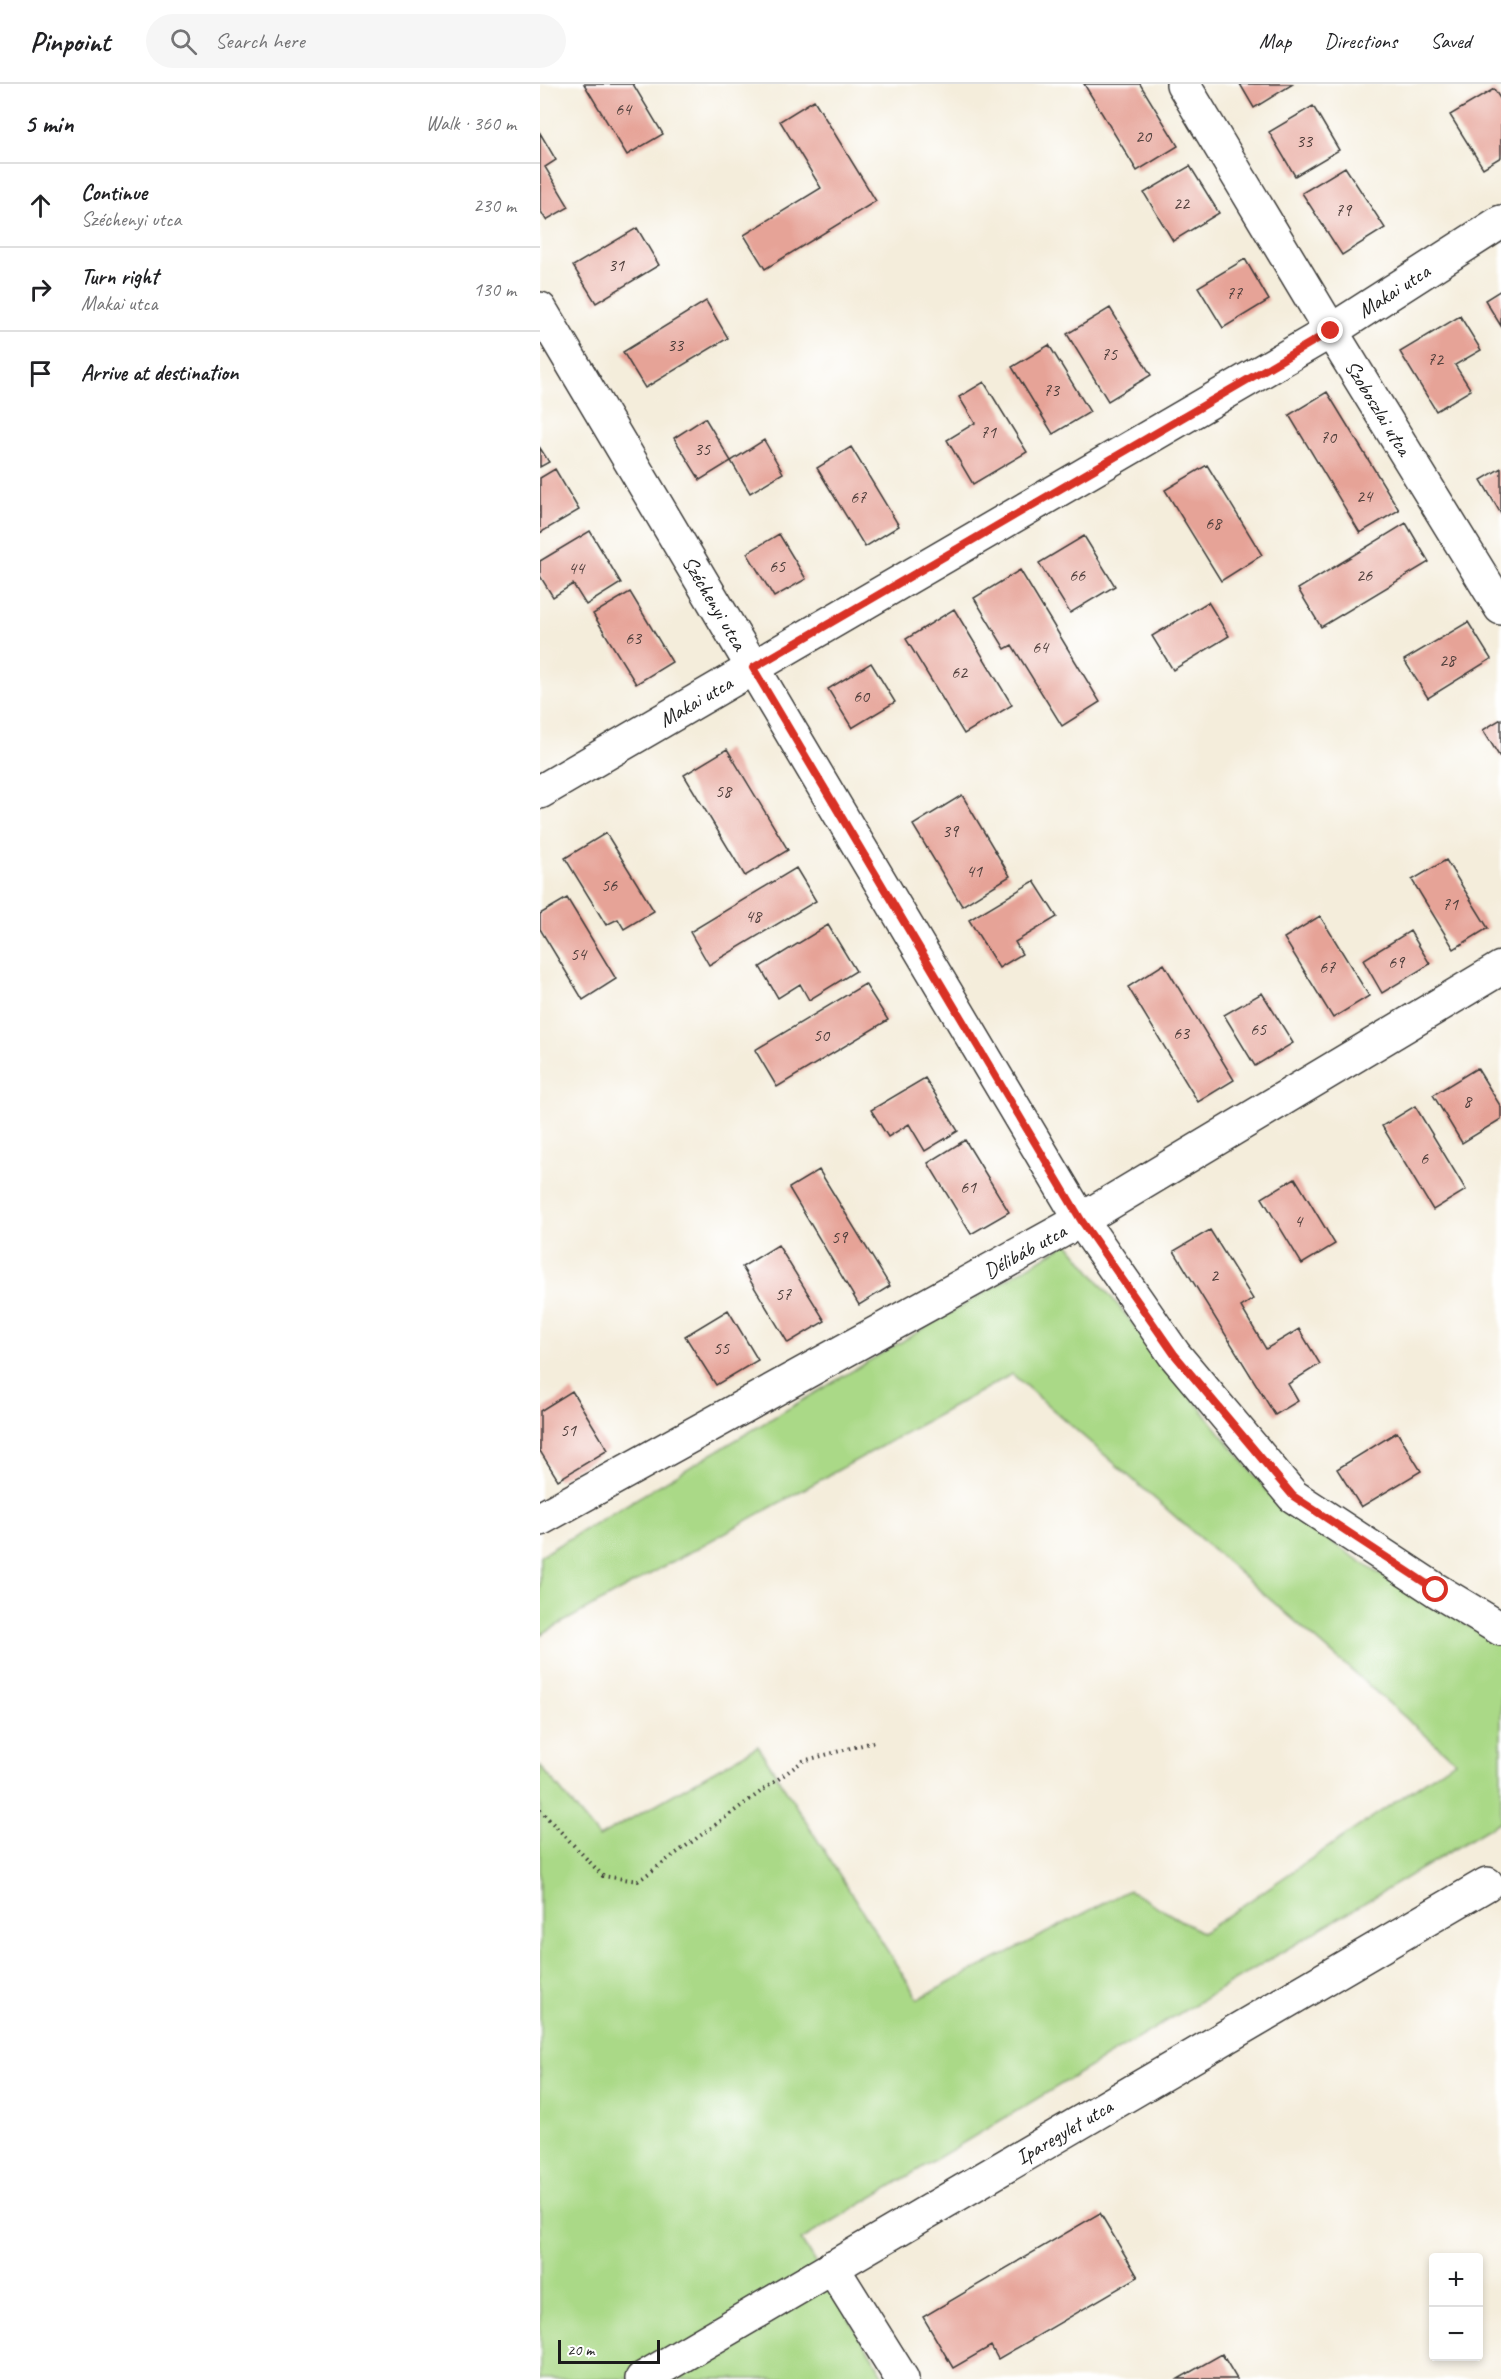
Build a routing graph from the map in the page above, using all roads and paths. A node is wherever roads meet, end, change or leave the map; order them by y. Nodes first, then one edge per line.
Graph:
1 (1183, 84) edge
2 (1501, 222) edge
3 (540, 309) edge
4 (1331, 331) junction
5 (1501, 608) edge
6 (753, 668) junction
7 (540, 792) edge
8 (1501, 968) edge
9 (1081, 1220) junction
10 (540, 1520) edge
11 (1501, 1629) edge
12 (877, 1741) dead end
13 (540, 1810) edge
14 (1487, 1884) dead end
15 (832, 2267) junction
16 (642, 2379) edge
17 (902, 2379) edge

1 - 4 street, Szoboszlai utca
2 - 4 street, Makai utca
3 - 6 street, Széchenyi utca
4 - 5 street, Szoboszlai utca
4 - 6 street, Makai utca
6 - 7 street, Makai utca
6 - 9 street, Széchenyi utca
8 - 9 street, Délibáb utca
9 - 10 street, Délibáb utca
9 - 11 street, Széchenyi utca
12 - 13 path
14 - 15 street, Iparegylet utca
15 - 16 street, Iparegylet utca
15 - 17 street

